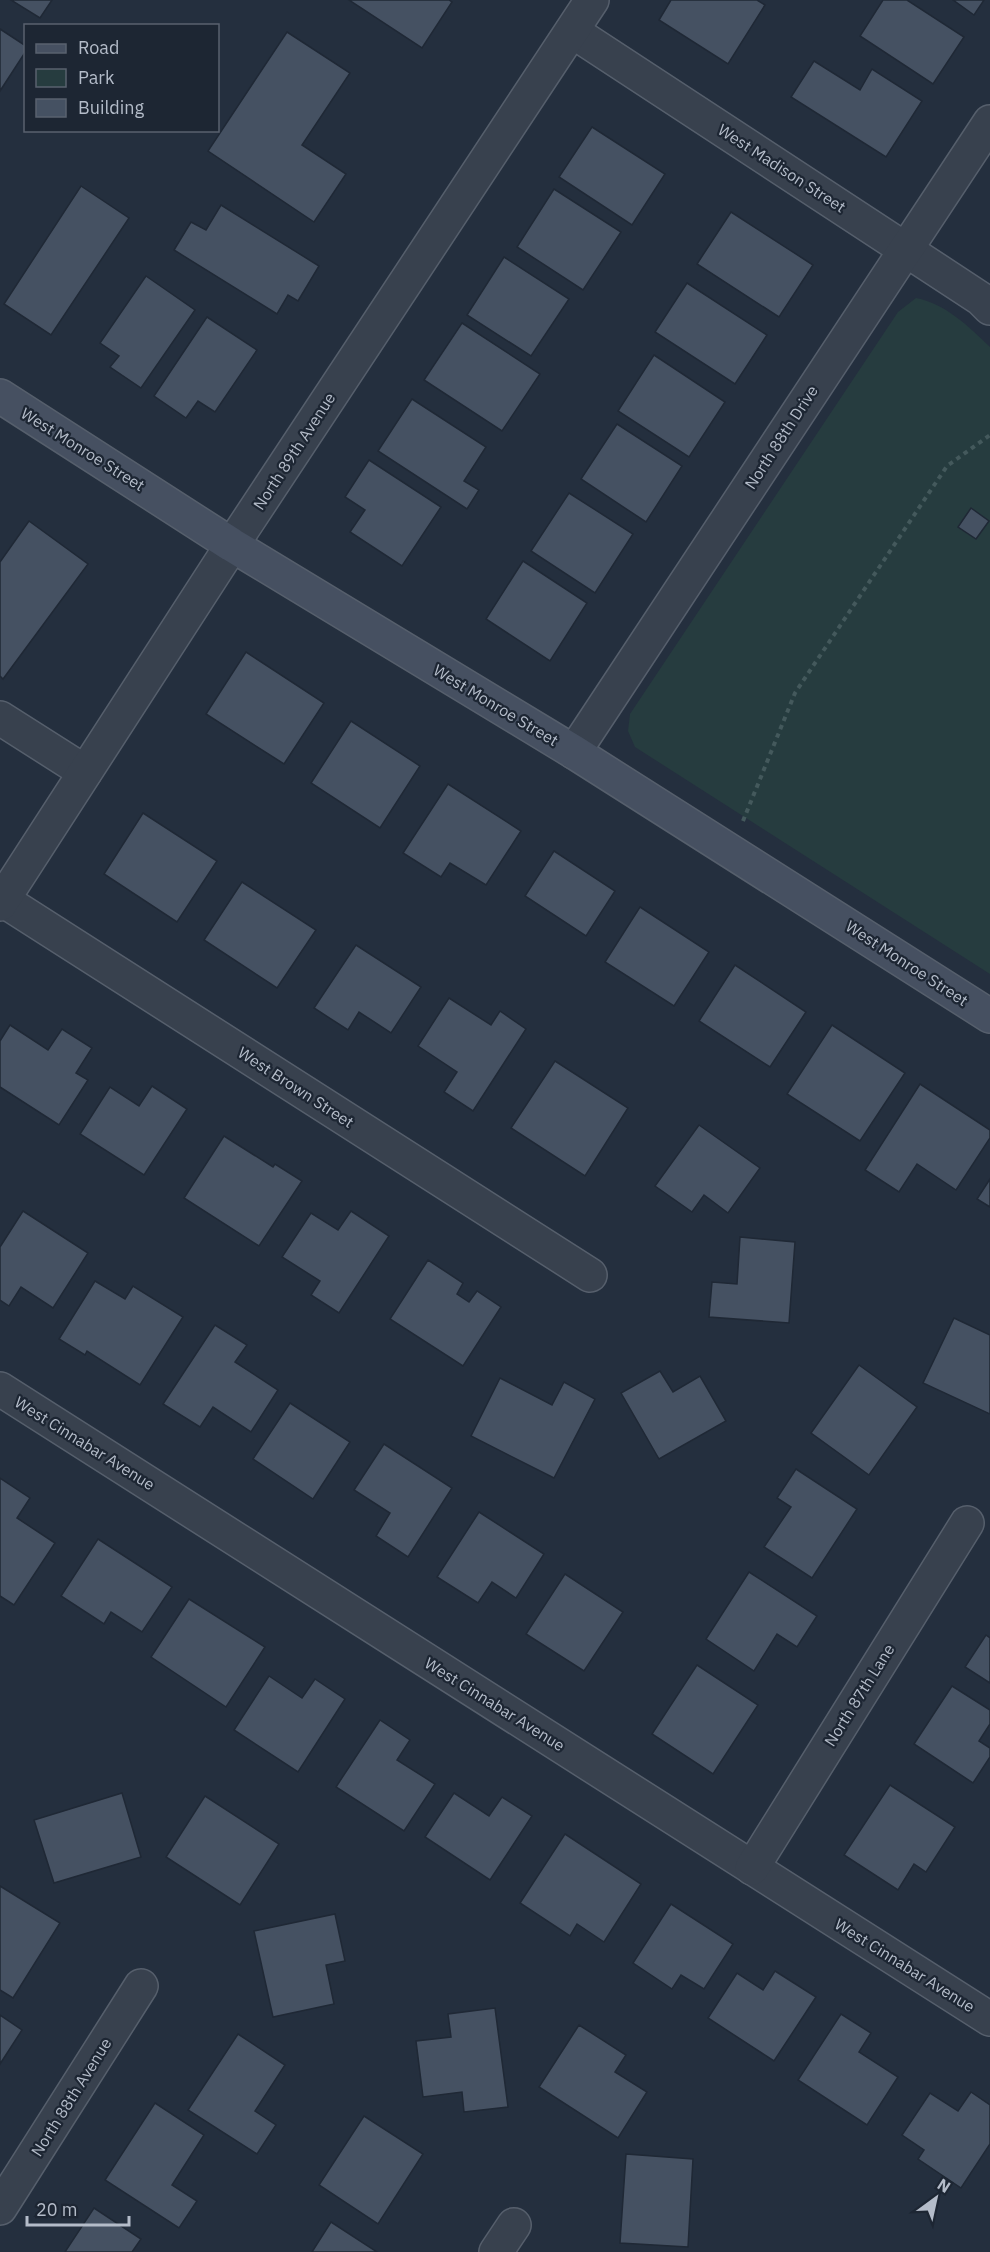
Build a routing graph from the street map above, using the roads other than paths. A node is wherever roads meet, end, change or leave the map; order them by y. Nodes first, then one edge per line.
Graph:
1 (592, 0) edge
2 (572, 31) junction
3 (990, 122) edge
4 (905, 249) junction
5 (990, 308) edge
6 (0, 396) edge
7 (232, 545) junction
8 (0, 718) edge
9 (574, 752) junction
10 (85, 772) junction
11 (2, 902) edge
12 (990, 1016) edge
13 (590, 1275) dead end
14 (0, 1389) edge
15 (967, 1523) dead end
16 (752, 1868) junction
17 (141, 1986) dead end
18 (990, 2019) edge
19 (0, 2208) edge
20 (514, 2225) dead end
21 (496, 2252) edge

1 - 2 street, North 89th Avenue
2 - 4 street, West Madison Street
2 - 7 street, North 89th Avenue
3 - 4 street, North 88th Drive
4 - 5 street, West Madison Street
4 - 9 street, North 88th Drive
6 - 7 street, West Monroe Street
7 - 9 street, West Monroe Street
7 - 10 street, North 89th Avenue
8 - 10 street
9 - 12 street, West Monroe Street
10 - 11 street, North 89th Avenue
11 - 13 street, West Brown Street
14 - 16 street, West Cinnabar Avenue
15 - 16 street, North 87th Lane
16 - 18 street, West Cinnabar Avenue
17 - 19 street, North 88th Avenue
20 - 21 street

